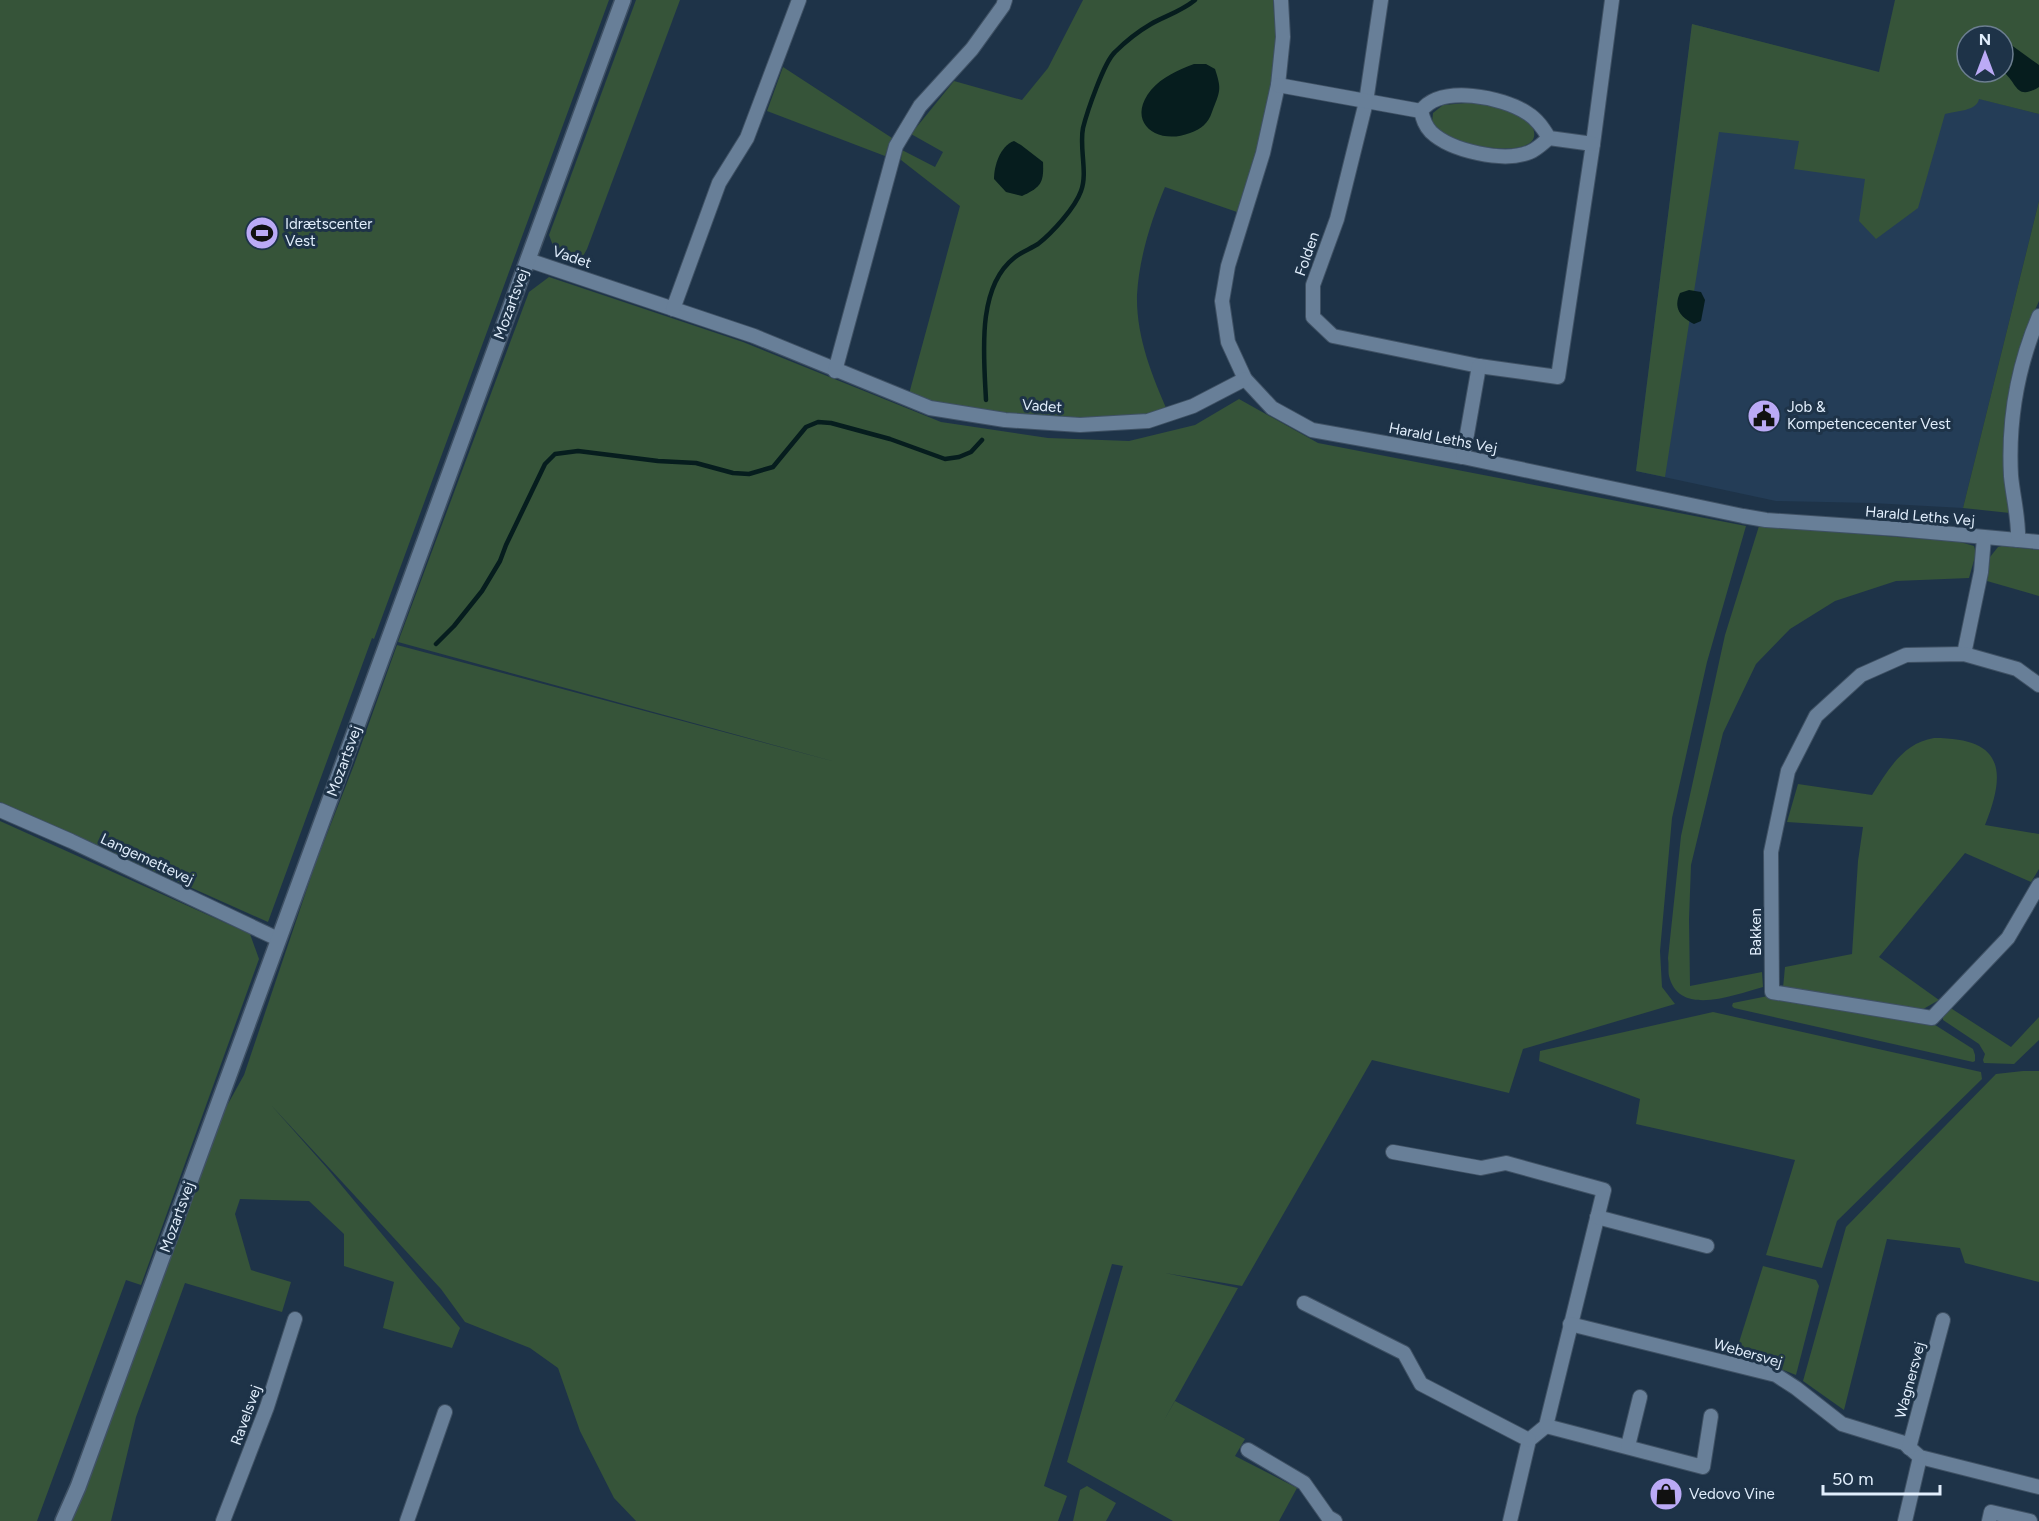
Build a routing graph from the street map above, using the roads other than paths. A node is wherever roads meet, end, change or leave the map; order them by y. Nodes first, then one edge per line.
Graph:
1 (624, 0) edge
2 (799, 0) edge
3 (1005, 0) edge
4 (1281, 0) edge
5 (1381, 0) edge
6 (1612, 0) edge
7 (1278, 85) junction
8 (1366, 102) junction
9 (1421, 111) junction
10 (1549, 138) junction
11 (1593, 144) junction
12 (528, 260) junction
13 (674, 309) junction
14 (2039, 316) edge
15 (2033, 348) edge
16 (1479, 366) junction
17 (835, 371) junction
18 (1245, 379) junction
19 (1463, 457) junction
20 (1984, 538) junction
21 (2018, 540) junction
22 (2039, 542) edge
23 (1964, 654) junction
24 (2039, 685) edge
25 (0, 810) edge
26 (2039, 885) edge
27 (278, 939) junction
28 (1393, 1152) dead end
29 (1597, 1217) junction
30 (1707, 1246) dead end
31 (1304, 1303) dead end
32 (295, 1319) dead end
33 (1943, 1320) dead end
34 (1569, 1324) junction
35 (1640, 1397) dead end
36 (445, 1412) dead end
37 (1712, 1416) dead end
38 (1546, 1426) junction
39 (1529, 1440) junction
40 (1628, 1446) junction
41 (1911, 1449) junction
42 (1248, 1450) dead end
43 (2039, 1487) edge
44 (63, 1521) edge
45 (223, 1521) edge
46 (407, 1521) edge
47 (1335, 1521) edge
48 (1510, 1521) edge
49 (1905, 1521) edge
50 (1989, 1521) edge
51 (2030, 1521) edge

1 - 12 street, Mozartsvej
2 - 13 street
3 - 17 street
4 - 7 street, Harald Leths Vej
5 - 8 street, Folden
6 - 11 street, Folden
7 - 8 street
7 - 18 street, Harald Leths Vej
8 - 9 street
8 - 16 street, Folden
9 - 10 street
9 - 10 street
10 - 11 street
11 - 16 street, Folden
12 - 13 street, Vadet
12 - 27 street, Mozartsvej
13 - 17 street, Vadet
14 - 15 street
15 - 21 street
16 - 19 street
17 - 18 street, Vadet
18 - 19 street, Harald Leths Vej
19 - 20 street, Harald Leths Vej
20 - 21 street, Harald Leths Vej
20 - 23 street
21 - 22 street, Harald Leths Vej
23 - 24 street, Bakken
23 - 26 street, Bakken
25 - 27 street, Langemettevej
27 - 44 street, Mozartsvej
28 - 29 street
29 - 30 street
29 - 34 street
31 - 39 street
32 - 45 street, Ravelsvej
33 - 41 street, Wagnersvej
34 - 38 street
34 - 41 street, Webersvej
35 - 40 street
36 - 46 street
37 - 40 street
38 - 39 street
38 - 40 street
39 - 48 street
41 - 43 street
41 - 49 street, Wagnersvej
42 - 47 street
50 - 51 street

